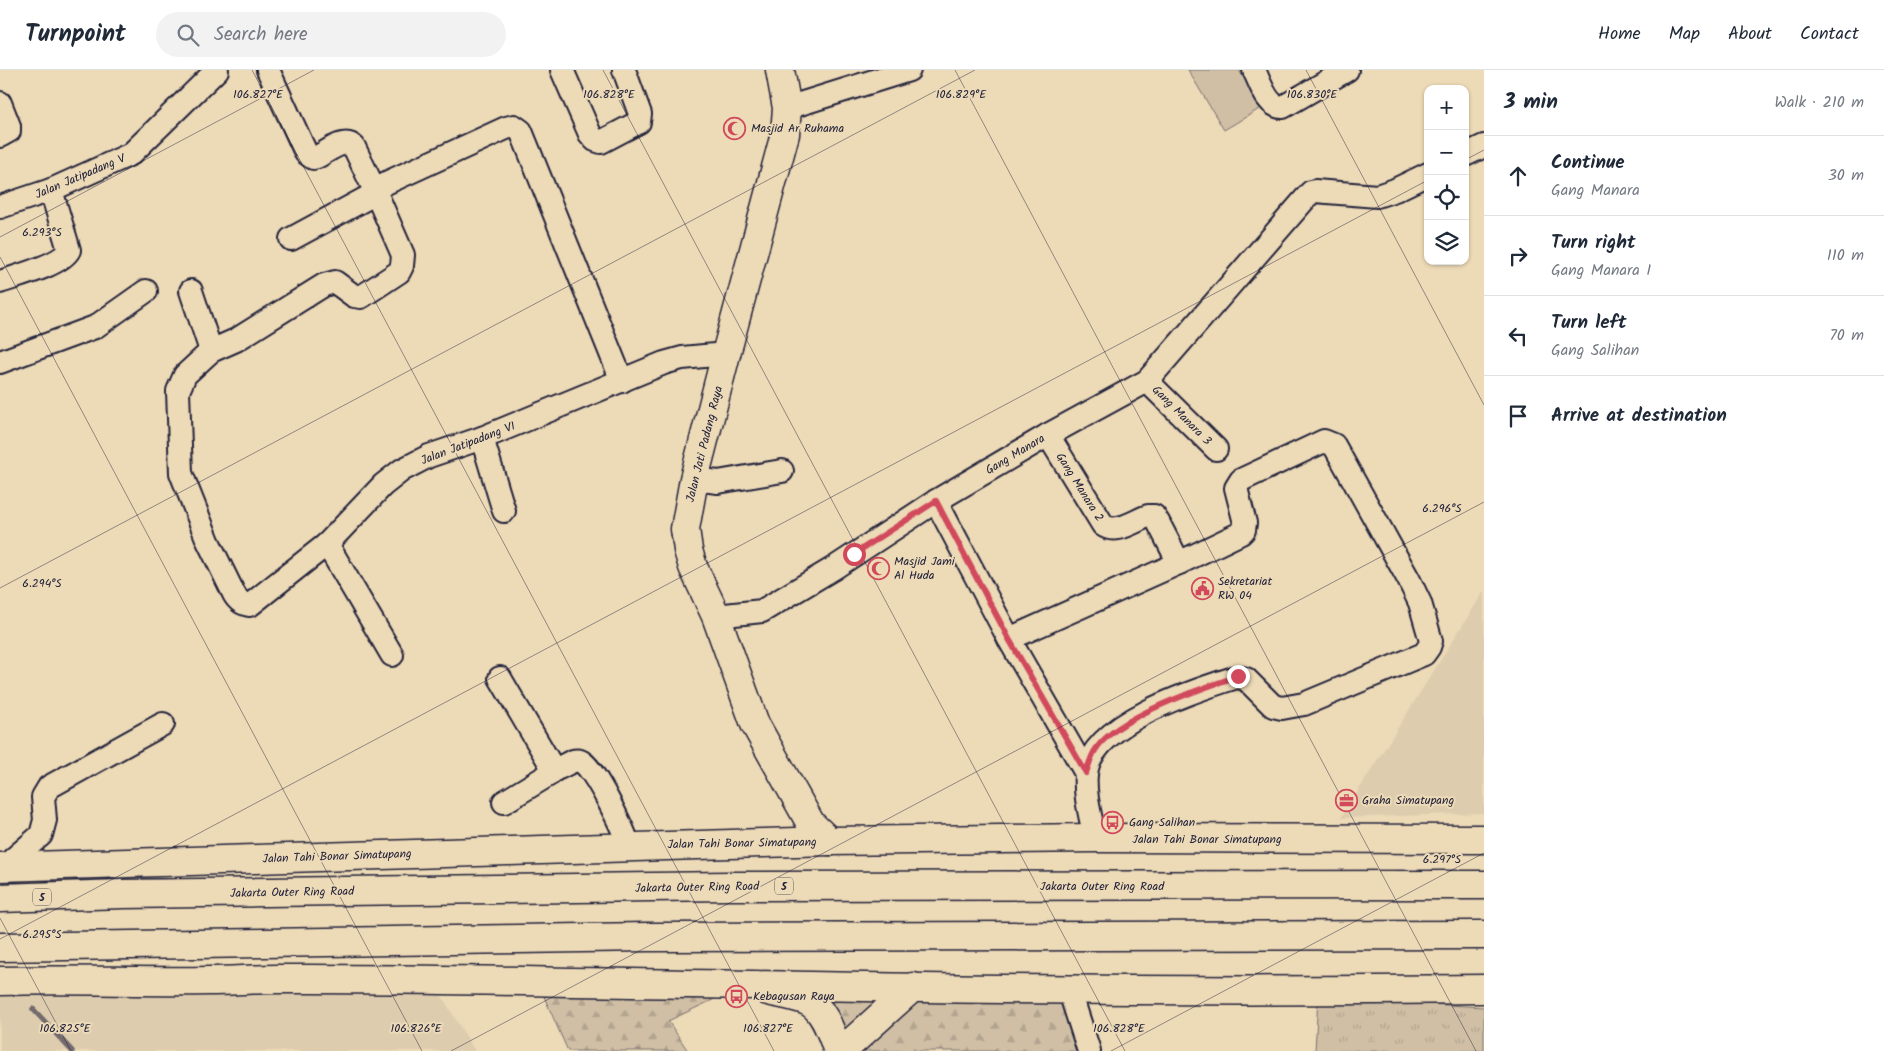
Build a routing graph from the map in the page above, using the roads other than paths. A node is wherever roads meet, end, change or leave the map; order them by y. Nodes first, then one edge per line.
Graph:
1 (217, 70) edge
2 (268, 70) edge
3 (562, 70) edge
4 (624, 70) edge
5 (780, 70) edge
6 (909, 70) edge
7 (1254, 70) edge
8 (1347, 70) edge
9 (0, 103) edge
10 (787, 108) junction
11 (0, 136) edge
12 (1484, 146) edge
13 (1469, 153) edge
14 (1426, 175) edge
15 (52, 190) junction
16 (374, 191) junction
17 (0, 207) edge
18 (291, 238) dead end
19 (0, 282) edge
20 (146, 291) dead end
21 (191, 291) dead end
22 (211, 351) junction
23 (726, 354) junction
24 (0, 362) edge
25 (1148, 381) junction
26 (622, 382) junction
27 (1048, 435) junction
28 (482, 438) junction
29 (1216, 449) dead end
30 (782, 471) dead end
31 (694, 479) junction
32 (936, 501) junction
33 (504, 511) dead end
34 (327, 544) junction
35 (1179, 563) junction
36 (716, 616) junction
37 (1009, 639) junction
38 (392, 655) dead end
39 (500, 678) dead end
40 (163, 724) dead end
41 (555, 769) junction
42 (1086, 773) junction
43 (504, 802) dead end
44 (800, 802) junction
45 (1095, 838) junction
46 (1484, 839) edge
47 (829, 840) junction
48 (789, 842) junction
49 (629, 846) junction
50 (2, 867) edge
51 (1484, 885) edge
52 (0, 898) edge
53 (1484, 934) edge
54 (0, 947) edge
55 (0, 981) edge
56 (750, 985) junction
57 (913, 987) junction
58 (1069, 989) junction
59 (1484, 989) edge
60 (838, 1051) edge
61 (842, 1051) edge
62 (1090, 1051) edge

1 - 15 street, Jalan Jatipadang V
2 - 16 street
3 - 4 street
5 - 10 main road, Jalan Jati Padang Raya
6 - 10 street
7 - 8 street
9 - 11 street
10 - 23 main road, Jalan Jati Padang Raya
12 - 13 street
14 - 25 street, Gang Manara
15 - 17 street, Jalan Jatipadang V
15 - 19 street
16 - 18 street
16 - 22 street
16 - 26 street
20 - 24 street
21 - 22 street
22 - 34 street, Jalan Jatipadang VI
23 - 26 street, Jalan Jatipadang VI
23 - 31 main road, Jalan Jati Padang Raya
25 - 27 street, Gang Manara
25 - 29 street, Gang Manara 3
26 - 28 street, Jalan Jatipadang VI
27 - 32 street, Gang Manara
27 - 35 street, Gang Manara 2
28 - 33 street
28 - 34 street, Jalan Jatipadang VI
30 - 31 street
31 - 36 main road, Jalan Jati Padang Raya
32 - 36 street, Gang Manara
32 - 37 street
34 - 38 street
35 - 37 street
35 - 42 street
36 - 44 main road, Jalan Jati Padang Raya
37 - 42 street
39 - 41 street
40 - 50 street
41 - 43 street
41 - 49 street
42 - 45 street
44 - 47 main road, Jalan Jati Padang Raya
44 - 48 main road
45 - 46 main road, Jalan Tahi Bonar Simatupang
45 - 47 main road, Jalan Tahi Bonar Simatupang
47 - 48 main road, Jalan Tahi Bonar Simatupang
48 - 49 main road, Jalan Tahi Bonar Simatupang
49 - 50 main road, Jalan Tahi Bonar Simatupang
51 - 52 main road, Jakarta Outer Ring Road / 5
53 - 54 main road
55 - 56 main road
56 - 57 main road
56 - 60 main road
57 - 58 main road
57 - 61 main road
58 - 59 main road
58 - 62 street

